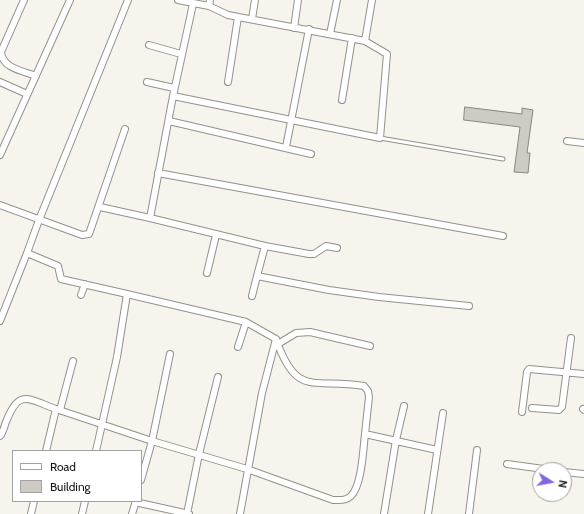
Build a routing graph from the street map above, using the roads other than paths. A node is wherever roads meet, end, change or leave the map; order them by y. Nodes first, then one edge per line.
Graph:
1 (24, 0) edge
2 (70, 0) edge
3 (128, 0) edge
4 (178, 0) edge
5 (255, 0) edge
6 (298, 0) edge
7 (337, 0) edge
8 (372, 0) edge
9 (209, 3) edge
10 (193, 4) junction
11 (238, 17) junction
12 (252, 19) junction
13 (294, 28) junction
14 (309, 29) junction
15 (330, 34) junction
16 (352, 38) junction
17 (365, 41) junction
18 (149, 45) dead end
19 (181, 54) junction
20 (36, 76) junction
21 (0, 82) edge
22 (147, 82) dead end
23 (228, 82) dead end
24 (174, 88) junction
25 (27, 94) junction
26 (173, 96) junction
27 (342, 100) dead end
28 (169, 121) junction
29 (291, 121) junction
30 (125, 129) dead end
31 (380, 138) junction
32 (566, 141) dead end
33 (584, 142) edge
34 (286, 147) junction
35 (312, 154) dead end
36 (0, 155) edge
37 (504, 159) dead end
38 (158, 173) junction
39 (0, 205) edge
40 (100, 207) junction
41 (150, 218) junction
42 (39, 220) junction
43 (216, 235) junction
44 (503, 236) dead end
45 (265, 246) junction
46 (336, 248) dead end
47 (27, 253) junction
48 (207, 273) dead end
49 (257, 276) junction
50 (85, 284) junction
51 (127, 294) junction
52 (81, 295) dead end
53 (252, 296) dead end
54 (469, 306) dead end
55 (0, 321) edge
56 (246, 322) junction
57 (572, 338) dead end
58 (277, 341) junction
59 (370, 346) dead end
60 (238, 347) dead end
61 (170, 354) dead end
62 (73, 361) dead end
63 (567, 372) junction
64 (584, 374) edge
65 (218, 377) dead end
66 (404, 406) dead end
67 (532, 408) dead end
68 (58, 410) junction
69 (522, 412) dead end
70 (443, 413) dead end
71 (102, 424) junction
72 (365, 434) junction
73 (0, 437) edge
74 (152, 440) junction
75 (396, 440) junction
76 (46, 450) edge
77 (96, 450) edge
78 (438, 450) junction
79 (477, 450) dead end
80 (199, 454) junction
81 (507, 464) dead end
82 (532, 467) edge
83 (247, 469) junction
84 (572, 473) edge
85 (584, 474) edge
86 (142, 476) edge
87 (34, 502) edge
88 (85, 502) edge
89 (135, 502) edge
90 (139, 502) edge
91 (31, 514) edge
92 (82, 514) edge
93 (132, 514) edge
94 (188, 514) edge
95 (240, 514) edge
96 (384, 514) edge
97 (428, 514) edge
98 (469, 514) edge

1 - 20 street
2 - 20 street
3 - 42 street
4 - 10 street
5 - 12 street
6 - 13 street
7 - 15 street
8 - 17 street
9 - 10 street
9 - 11 street
10 - 19 street
11 - 12 street
11 - 23 street
12 - 13 street
13 - 14 street
14 - 15 street
14 - 29 street
15 - 16 street
16 - 17 street
16 - 27 street
17 - 31 street
18 - 19 street
19 - 24 street
20 - 25 street
21 - 25 street
22 - 24 street
24 - 26 street
25 - 36 street
26 - 28 street
26 - 29 street
28 - 34 street
28 - 38 street
29 - 31 street
29 - 34 street
30 - 40 street
31 - 37 lane
32 - 33 street
34 - 35 street
38 - 41 street
38 - 44 street
39 - 42 street
40 - 41 street
40 - 42 street
41 - 43 street
42 - 47 street
43 - 45 street
43 - 48 street
45 - 46 street
45 - 49 street
47 - 50 street
47 - 55 street
49 - 53 street
49 - 54 street
50 - 51 street
50 - 52 street
51 - 56 street
51 - 71 street
56 - 58 street
56 - 60 street
57 - 63 street
58 - 59 street
58 - 72 street
58 - 83 street
61 - 74 street
62 - 68 street
63 - 64 street
63 - 67 street
63 - 69 street
65 - 80 street
66 - 75 street
68 - 71 street
68 - 73 street
68 - 76 street
70 - 78 street
71 - 74 street
71 - 77 street
72 - 75 street
72 - 83 street
74 - 80 street
74 - 86 street
75 - 78 street
75 - 96 street
78 - 97 street
79 - 98 street
80 - 83 street
80 - 94 street
81 - 82 street
83 - 95 street
84 - 85 street
87 - 91 street
88 - 92 street
89 - 93 street
90 - 94 street

